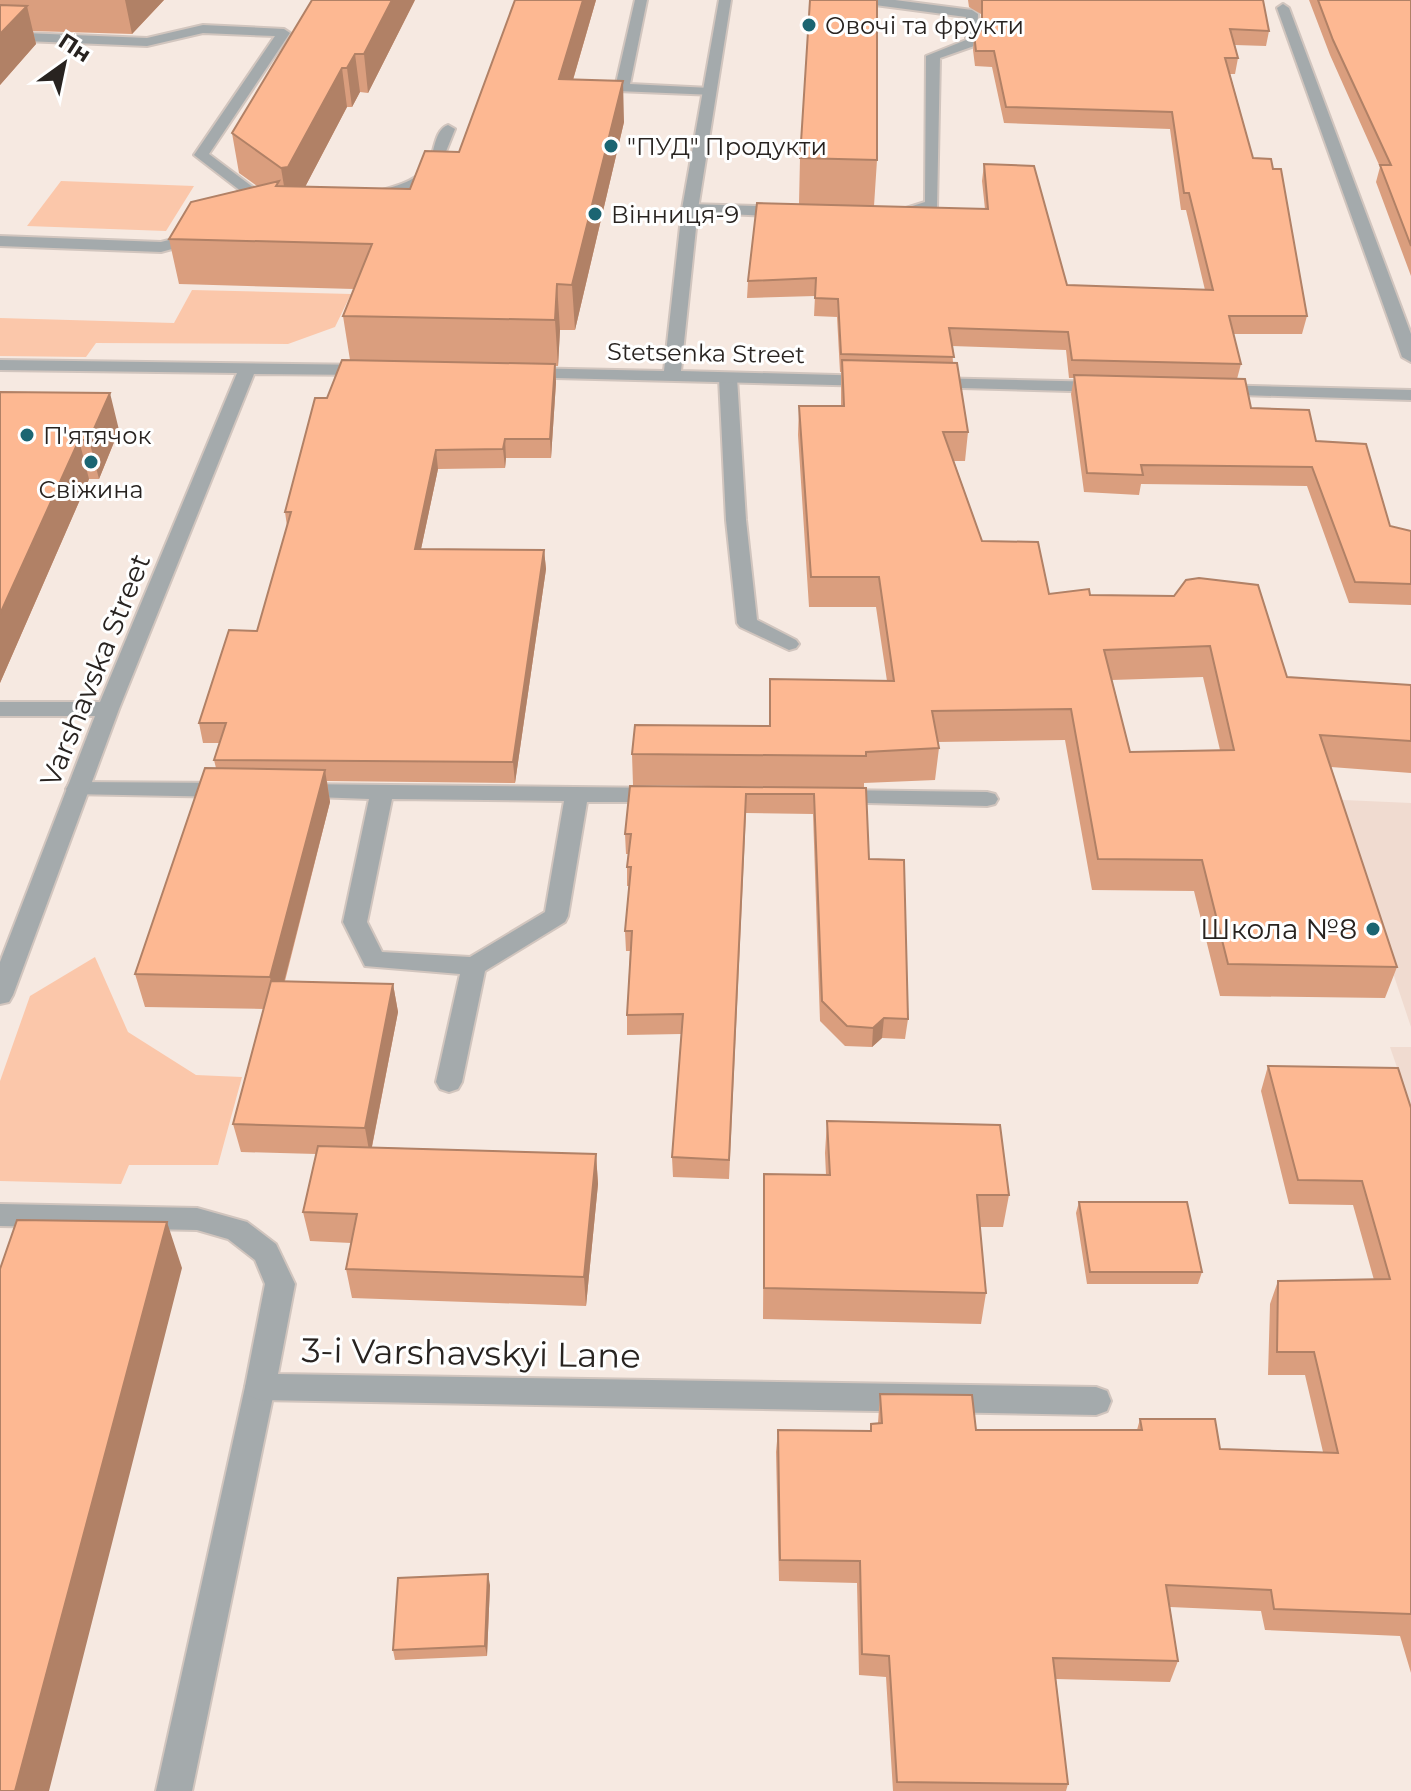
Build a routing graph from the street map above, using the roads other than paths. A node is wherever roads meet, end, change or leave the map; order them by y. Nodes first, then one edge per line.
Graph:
1 (641, 0) edge
2 (725, 0) edge
3 (834, 0) edge
4 (1283, 8) dead end
5 (0, 36) edge
6 (710, 92) junction
7 (448, 129) dead end
8 (357, 200) edge
9 (690, 209) junction
10 (796, 212) edge
11 (873, 214) edge
12 (268, 221) edge
13 (222, 232) edge
14 (0, 241) edge
15 (1411, 357) edge
16 (0, 365) edge
17 (248, 368) junction
18 (385, 371) edge
19 (497, 373) edge
20 (672, 376) junction
21 (728, 378) junction
22 (887, 382) edge
23 (919, 383) edge
24 (1125, 388) edge
25 (1189, 390) edge
26 (1411, 395) edge
27 (789, 644) dead end
28 (0, 709) edge
29 (108, 709) junction
30 (77, 789) junction
31 (382, 792) junction
32 (577, 794) junction
33 (690, 796) edge
34 (815, 797) edge
35 (987, 799) dead end
36 (474, 966) junction
37 (0, 995) edge
38 (449, 1082) dead end
39 (0, 1215) edge
40 (260, 1387) junction
41 (1096, 1401) dead end
42 (174, 1791) edge

1 - 6 street
2 - 6 street
3 - 11 street
4 - 15 street
5 - 12 street
6 - 9 street
7 - 8 street
9 - 10 street
9 - 20 street
13 - 14 street
16 - 17 street
17 - 18 street
17 - 29 street, Varshavska Street
19 - 20 street, Stetsenka Street
20 - 21 street, Stetsenka Street
21 - 22 street, Stetsenka Street
21 - 27 street
23 - 24 street
25 - 26 street
28 - 29 street
29 - 30 street, Varshavska Street
30 - 31 street
30 - 37 street, Varshavska Street
31 - 32 street
31 - 36 street
32 - 33 street
32 - 36 street
34 - 35 street
36 - 38 street
39 - 40 street, 3-i Varshavskyi Lane
40 - 41 street, 3-i Varshavskyi Lane
40 - 42 street

